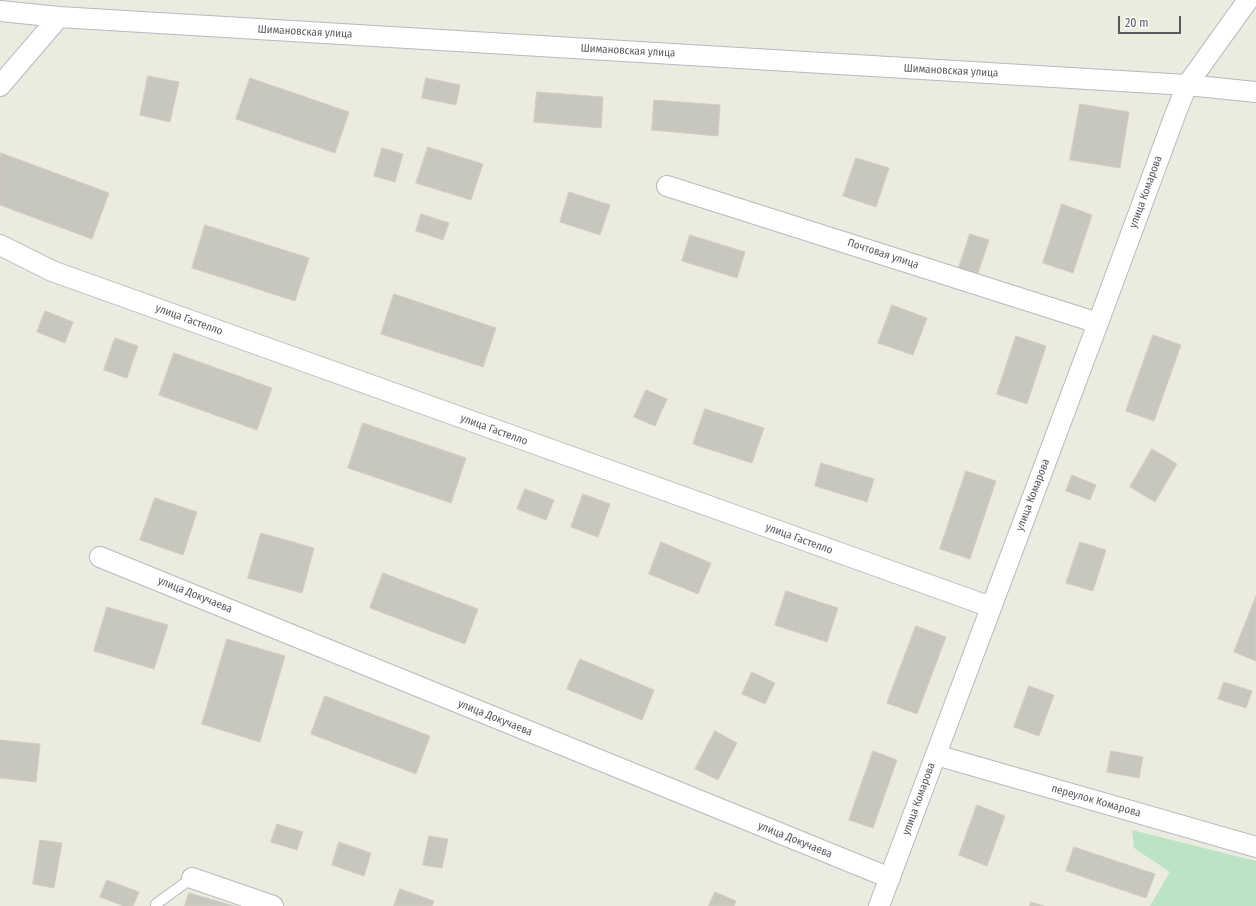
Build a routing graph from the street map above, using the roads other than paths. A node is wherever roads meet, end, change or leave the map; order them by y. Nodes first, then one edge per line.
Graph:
1 (1248, 0) edge
2 (0, 2) edge
3 (0, 11) edge
4 (59, 17) junction
5 (1187, 85) junction
6 (0, 86) edge
7 (1256, 92) edge
8 (667, 186) dead end
9 (0, 245) edge
10 (1098, 323) junction
11 (100, 557) dead end
12 (991, 607) junction
13 (936, 754) junction
14 (1256, 847) edge
15 (192, 878) joint
16 (890, 878) junction
17 (156, 906) edge
18 (273, 906) edge
19 (879, 906) edge

1 - 5 street, улица Комарова
2 - 4 street
3 - 4 street, Шимановская улица
4 - 5 street, Шимановская улица
4 - 6 street
5 - 7 street, Шимановская улица
5 - 10 street, улица Комарова
8 - 10 street, Почтовая улица
9 - 12 street, улица Гастелло
10 - 12 street, улица Комарова
11 - 16 street, улица Докучаева
12 - 13 street, улица Комарова
13 - 14 street, переулок Комарова
13 - 16 street, улица Комарова
15 - 17 lane
15 - 18 street
16 - 19 street, улица Комарова

